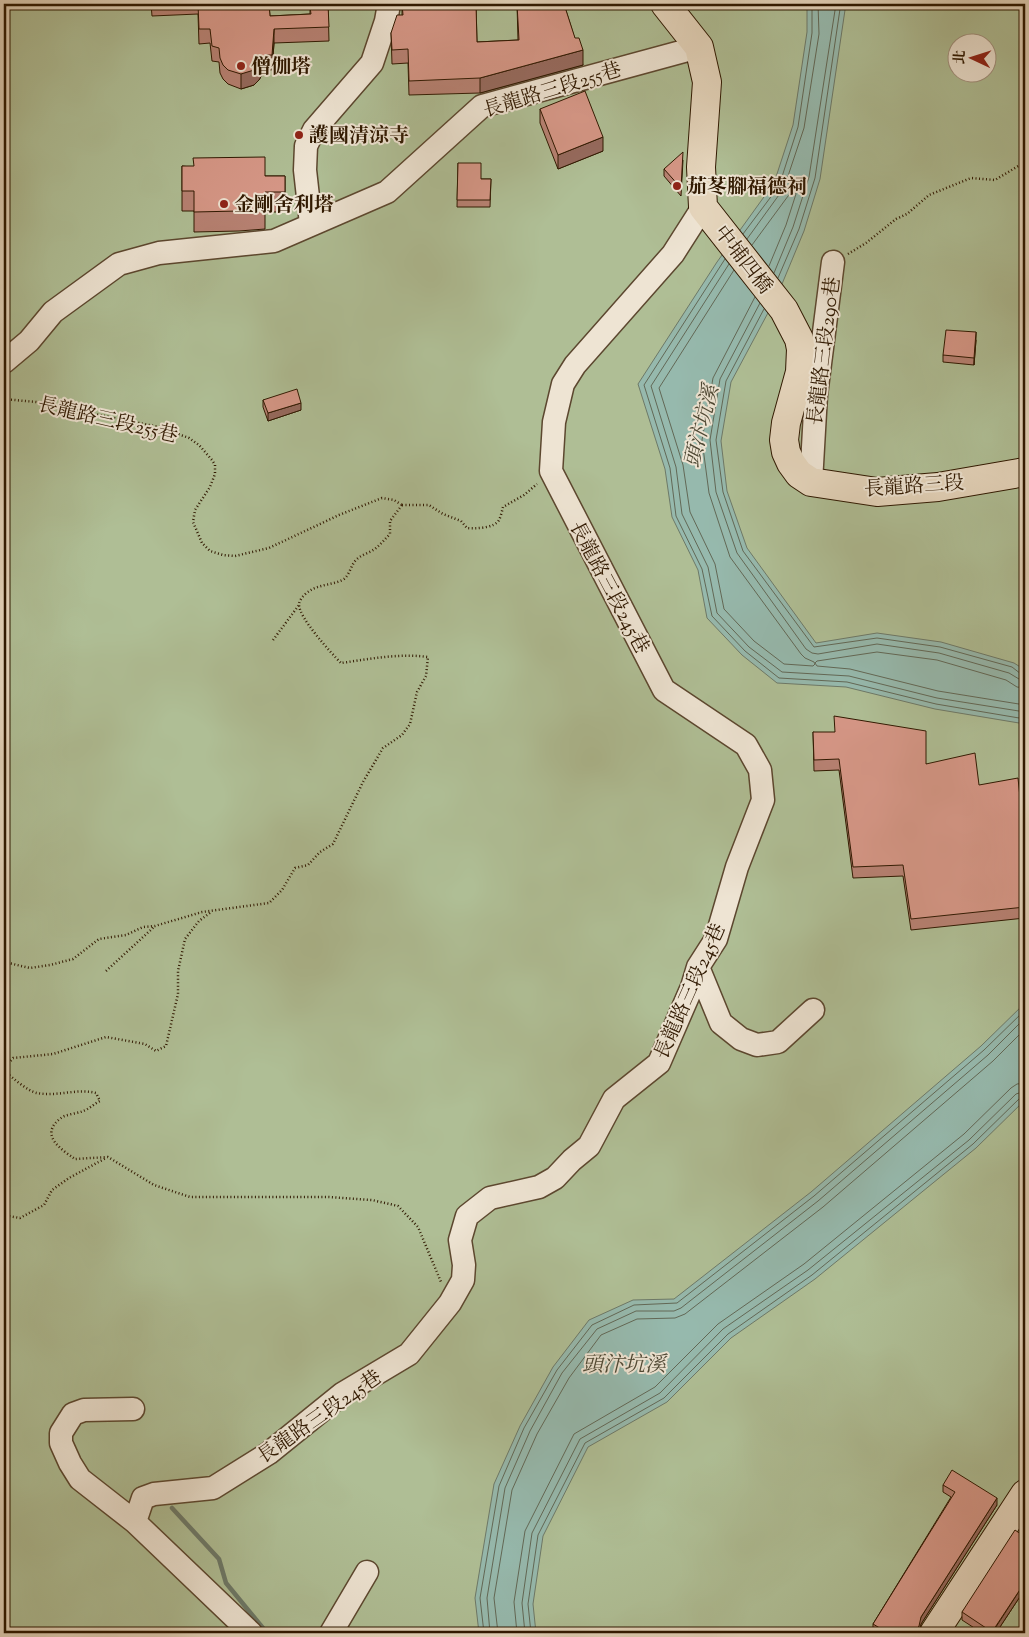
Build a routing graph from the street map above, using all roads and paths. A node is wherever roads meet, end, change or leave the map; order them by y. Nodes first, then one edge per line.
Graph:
1 (389, 4) edge
2 (665, 4) edge
3 (699, 47) junction
4 (1025, 162) edge
5 (703, 207) junction
6 (311, 224) junction
7 (834, 262) joint
8 (4, 362) edge
9 (4, 399) edge
10 (551, 471) junction
11 (1025, 472) edge
12 (811, 482) junction
13 (402, 505) junction
14 (299, 605) junction
15 (272, 640) dead end
16 (213, 911) junction
17 (155, 926) junction
18 (4, 962) edge
19 (698, 967) junction
20 (106, 971) dead end
21 (813, 1010) dead end
22 (4, 1070) edge
23 (108, 1157) junction
24 (4, 1212) edge
25 (450, 1303) junction
26 (133, 1409) dead end
27 (1025, 1494) edge
28 (135, 1522) junction
29 (367, 1572) dead end
30 (250, 1633) edge
31 (331, 1633) edge
32 (934, 1633) edge

1 - 6 lane
2 - 3 main road
3 - 5 main road
3 - 6 lane, 長龍路三段255巷
4 - 7 path, 長龍路三段290巷
5 - 10 lane
5 - 12 main road, 中埔四橋
6 - 8 lane, 長龍路三段255巷
7 - 12 lane, 長龍路三段290巷
9 - 13 path, 長龍路三段255巷
10 - 13 path, 長龍路三段255巷
10 - 19 lane, 長龍路三段245巷
11 - 12 main road, 長龍路三段
13 - 14 path
14 - 15 path
14 - 16 path
16 - 17 path
16 - 22 path
17 - 18 path
17 - 20 path
19 - 21 lane
19 - 25 lane, 長龍路三段245巷
22 - 23 path
23 - 24 path
23 - 25 path
25 - 28 lane, 長龍路三段245巷
26 - 28 lane
27 - 32 main road
28 - 30 lane
29 - 31 lane

